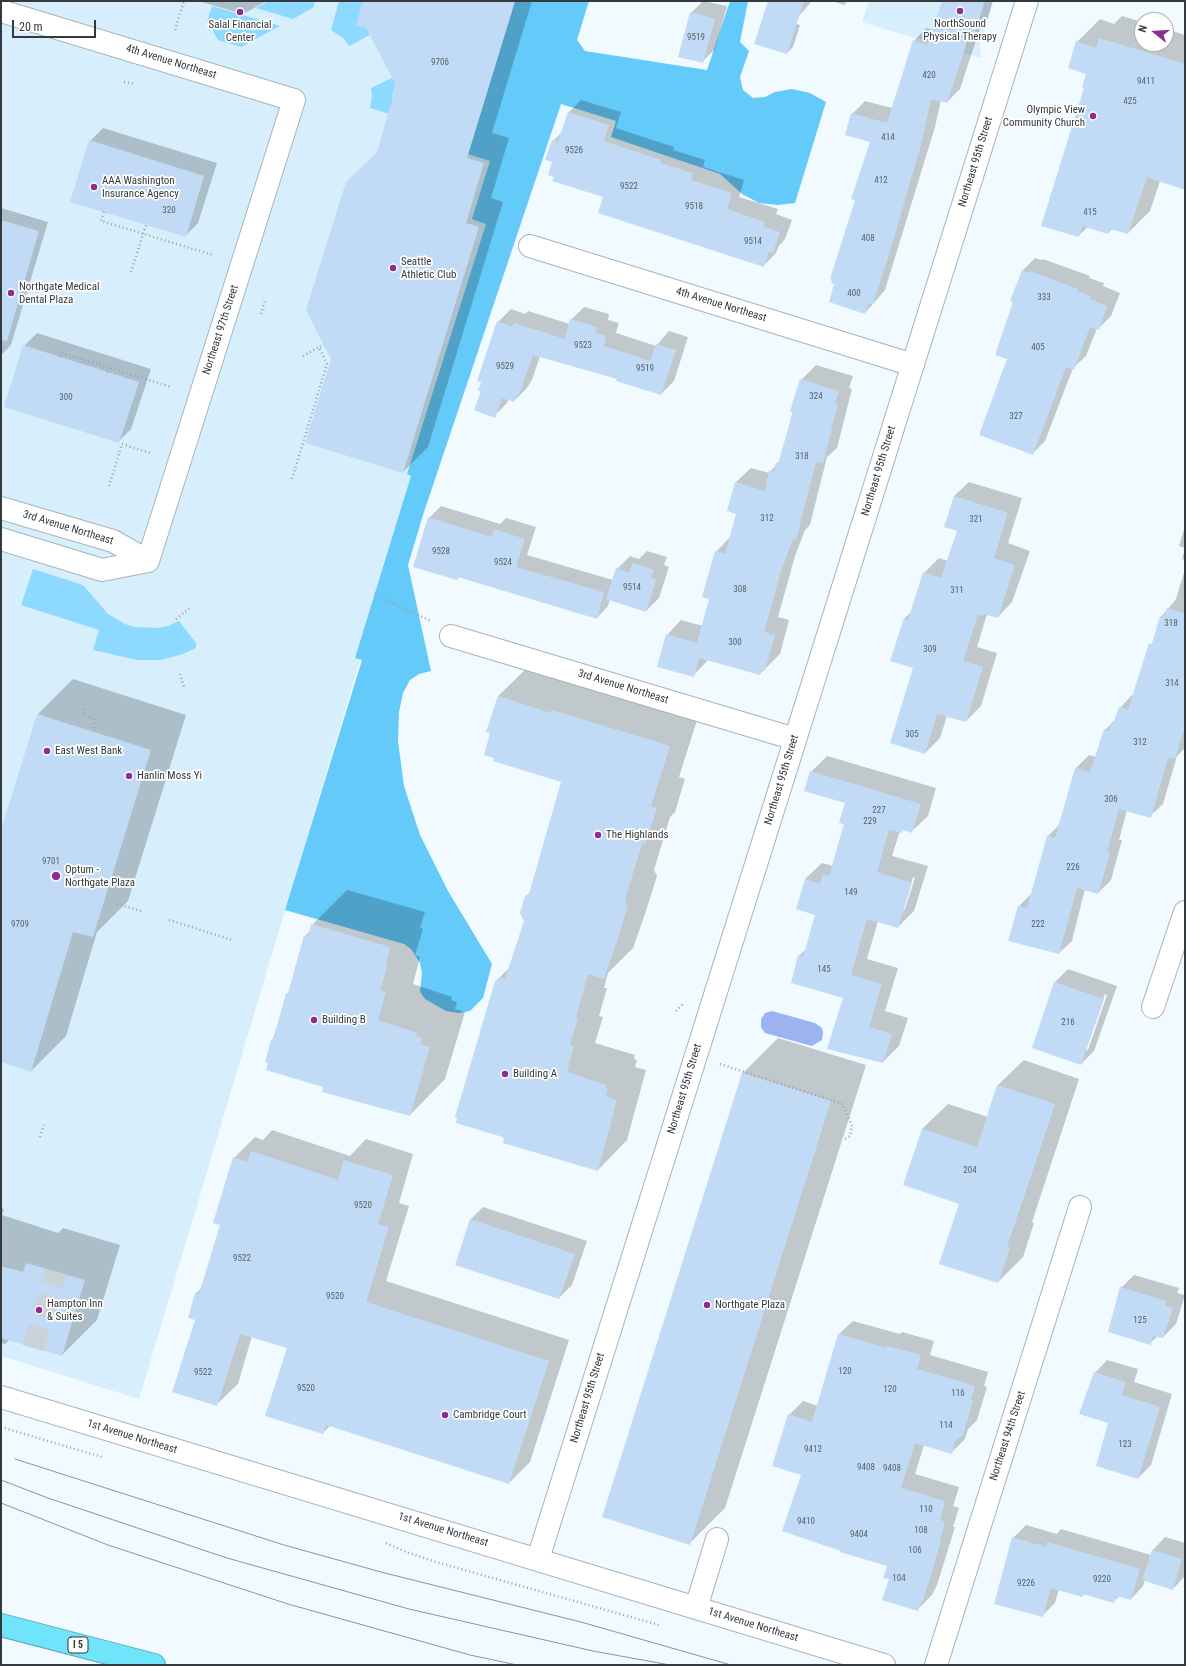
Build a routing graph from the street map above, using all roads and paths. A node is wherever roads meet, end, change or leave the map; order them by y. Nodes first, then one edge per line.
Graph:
1 (184, 1) edge
2 (1027, 1) edge
3 (1, 11) edge
4 (175, 30) dead end
5 (124, 82) dead end
6 (134, 84) dead end
7 (294, 100) joint
8 (104, 212) dead end
9 (146, 225) dead end
10 (143, 233) junction
11 (530, 246) dead end
12 (212, 255) dead end
13 (131, 272) dead end
14 (265, 300) dead end
15 (261, 314) dead end
16 (324, 345) dead end
17 (319, 347) junction
18 (303, 356) dead end
19 (60, 357) dead end
20 (913, 365) junction
21 (109, 368) junction
22 (108, 372) dead end
23 (171, 387) dead end
24 (150, 453) dead end
25 (292, 479) dead end
26 (109, 486) dead end
27 (1, 508) edge
28 (1, 539) edge
29 (148, 561) junction
30 (375, 593) dead end
31 (190, 608) dead end
32 (176, 619) dead end
33 (451, 636) joint
34 (180, 674) dead end
35 (184, 686) dead end
36 (85, 708) dead end
37 (93, 732) dead end
38 (795, 739) junction
39 (117, 904) dead end
40 (141, 911) dead end
41 (1185, 912) edge
42 (169, 920) dead end
43 (232, 940) dead end
44 (1153, 1007) dead end
45 (719, 1064) dead end
46 (44, 1125) dead end
47 (40, 1137) dead end
48 (843, 1140) dead end
49 (1080, 1207) dead end
50 (1, 1397) edge
51 (1, 1427) edge
52 (106, 1458) dead end
53 (717, 1539) dead end
54 (384, 1542) dead end
55 (538, 1559) junction
56 (584, 1605) dead end
57 (696, 1608) junction
58 (1, 1624) edge
59 (154, 1665) edge
60 (884, 1665) edge
61 (936, 1665) edge

1 - 4 path
2 - 20 street, Northeast 95th Street
3 - 7 street, 4th Avenue Northeast
5 - 6 path
7 - 29 street, Northeast 97th Street
8 - 10 path
9 - 10 path
10 - 12 path
10 - 13 path
11 - 20 street, 4th Avenue Northeast
14 - 15 path
16 - 17 path
17 - 18 path
17 - 25 path
19 - 21 path
20 - 38 street, Northeast 95th Street
21 - 22 path
21 - 23 path
24 - 26 path
27 - 29 street, 3rd Avenue Northeast
28 - 29 street
30 - 33 path
31 - 32 path
33 - 38 street, 3rd Avenue Northeast
34 - 35 path
36 - 37 path
38 - 55 street, Northeast 95th Street
39 - 40 path
41 - 44 street
42 - 43 path
45 - 48 path
46 - 47 path
49 - 61 street, Northeast 94th Street
50 - 55 street, 1st Avenue Northeast
51 - 52 path
53 - 57 street
54 - 56 path
55 - 57 street, 1st Avenue Northeast
57 - 60 street, 1st Avenue Northeast
58 - 59 highway, I 5

